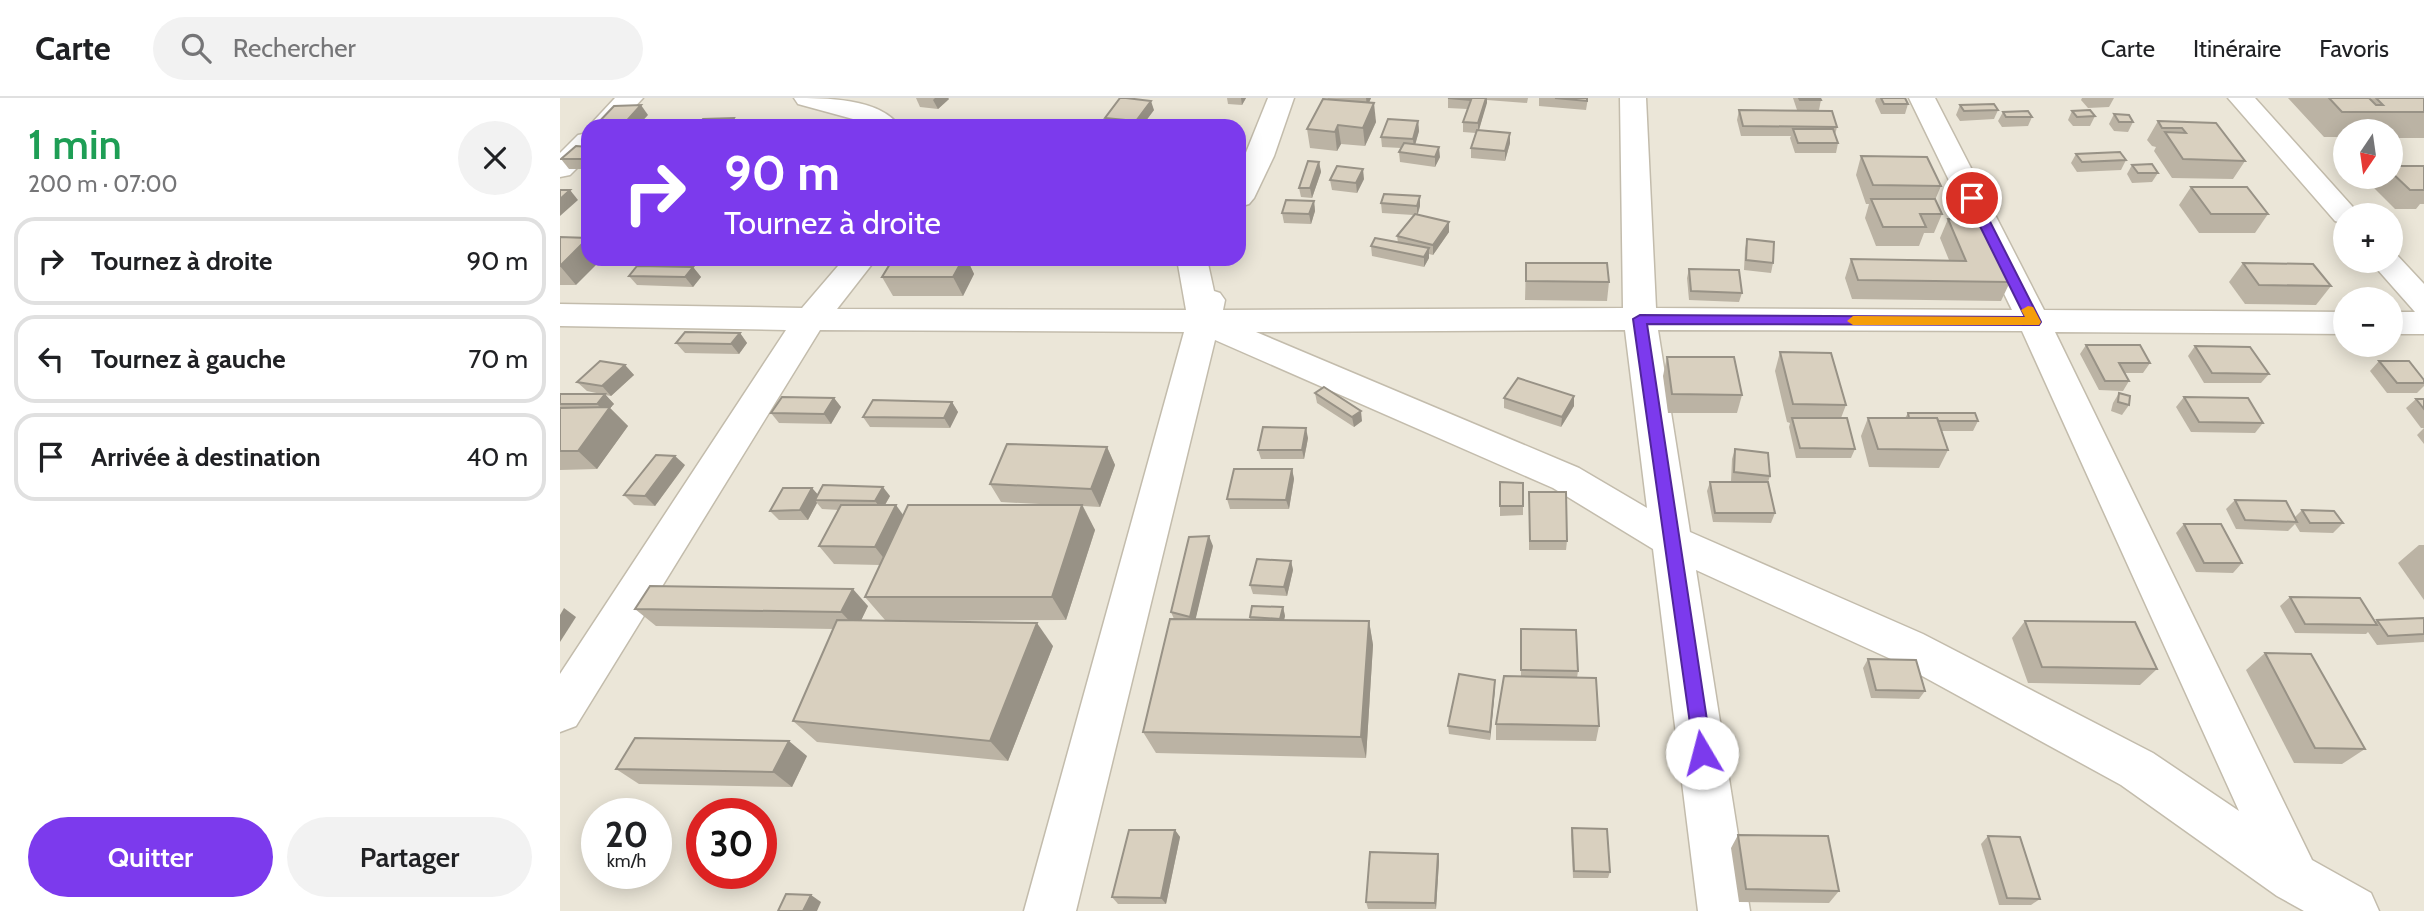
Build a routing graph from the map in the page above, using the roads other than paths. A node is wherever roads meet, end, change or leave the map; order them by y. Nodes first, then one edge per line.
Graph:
1 (630, 98) edge
2 (807, 98) edge
3 (1281, 98) edge
4 (1633, 98) edge
5 (1922, 98) edge
6 (2241, 98) edge
7 (609, 119) edge
8 (873, 119) edge
9 (581, 148) edge
10 (560, 169) edge
11 (1246, 184) edge
12 (2334, 203) edge
13 (855, 266) edge
14 (1193, 266) edge
15 (1216, 266) edge
16 (2396, 273) edge
17 (2424, 304) edge
18 (560, 315) edge
19 (1640, 319) junction
20 (810, 321) junction
21 (2034, 322) junction
22 (1205, 323) junction
23 (2333, 323) edge
24 (2403, 323) edge
25 (2424, 323) edge
26 (1673, 542) junction
27 (560, 712) edge
28 (2303, 894) edge
29 (1050, 911) edge
30 (1724, 911) edge
31 (2353, 911) edge

1 - 7 street
2 - 8 street
3 - 11 street
4 - 19 street
5 - 21 street
6 - 12 street
9 - 10 street
13 - 20 street
14 - 22 street
15 - 22 street
16 - 17 street
18 - 20 street
19 - 21 street
19 - 22 street
19 - 26 street
20 - 22 street
20 - 27 street
21 - 23 street
21 - 28 street
22 - 26 street
22 - 29 street
24 - 25 street
26 - 28 street
26 - 30 street
28 - 31 street

